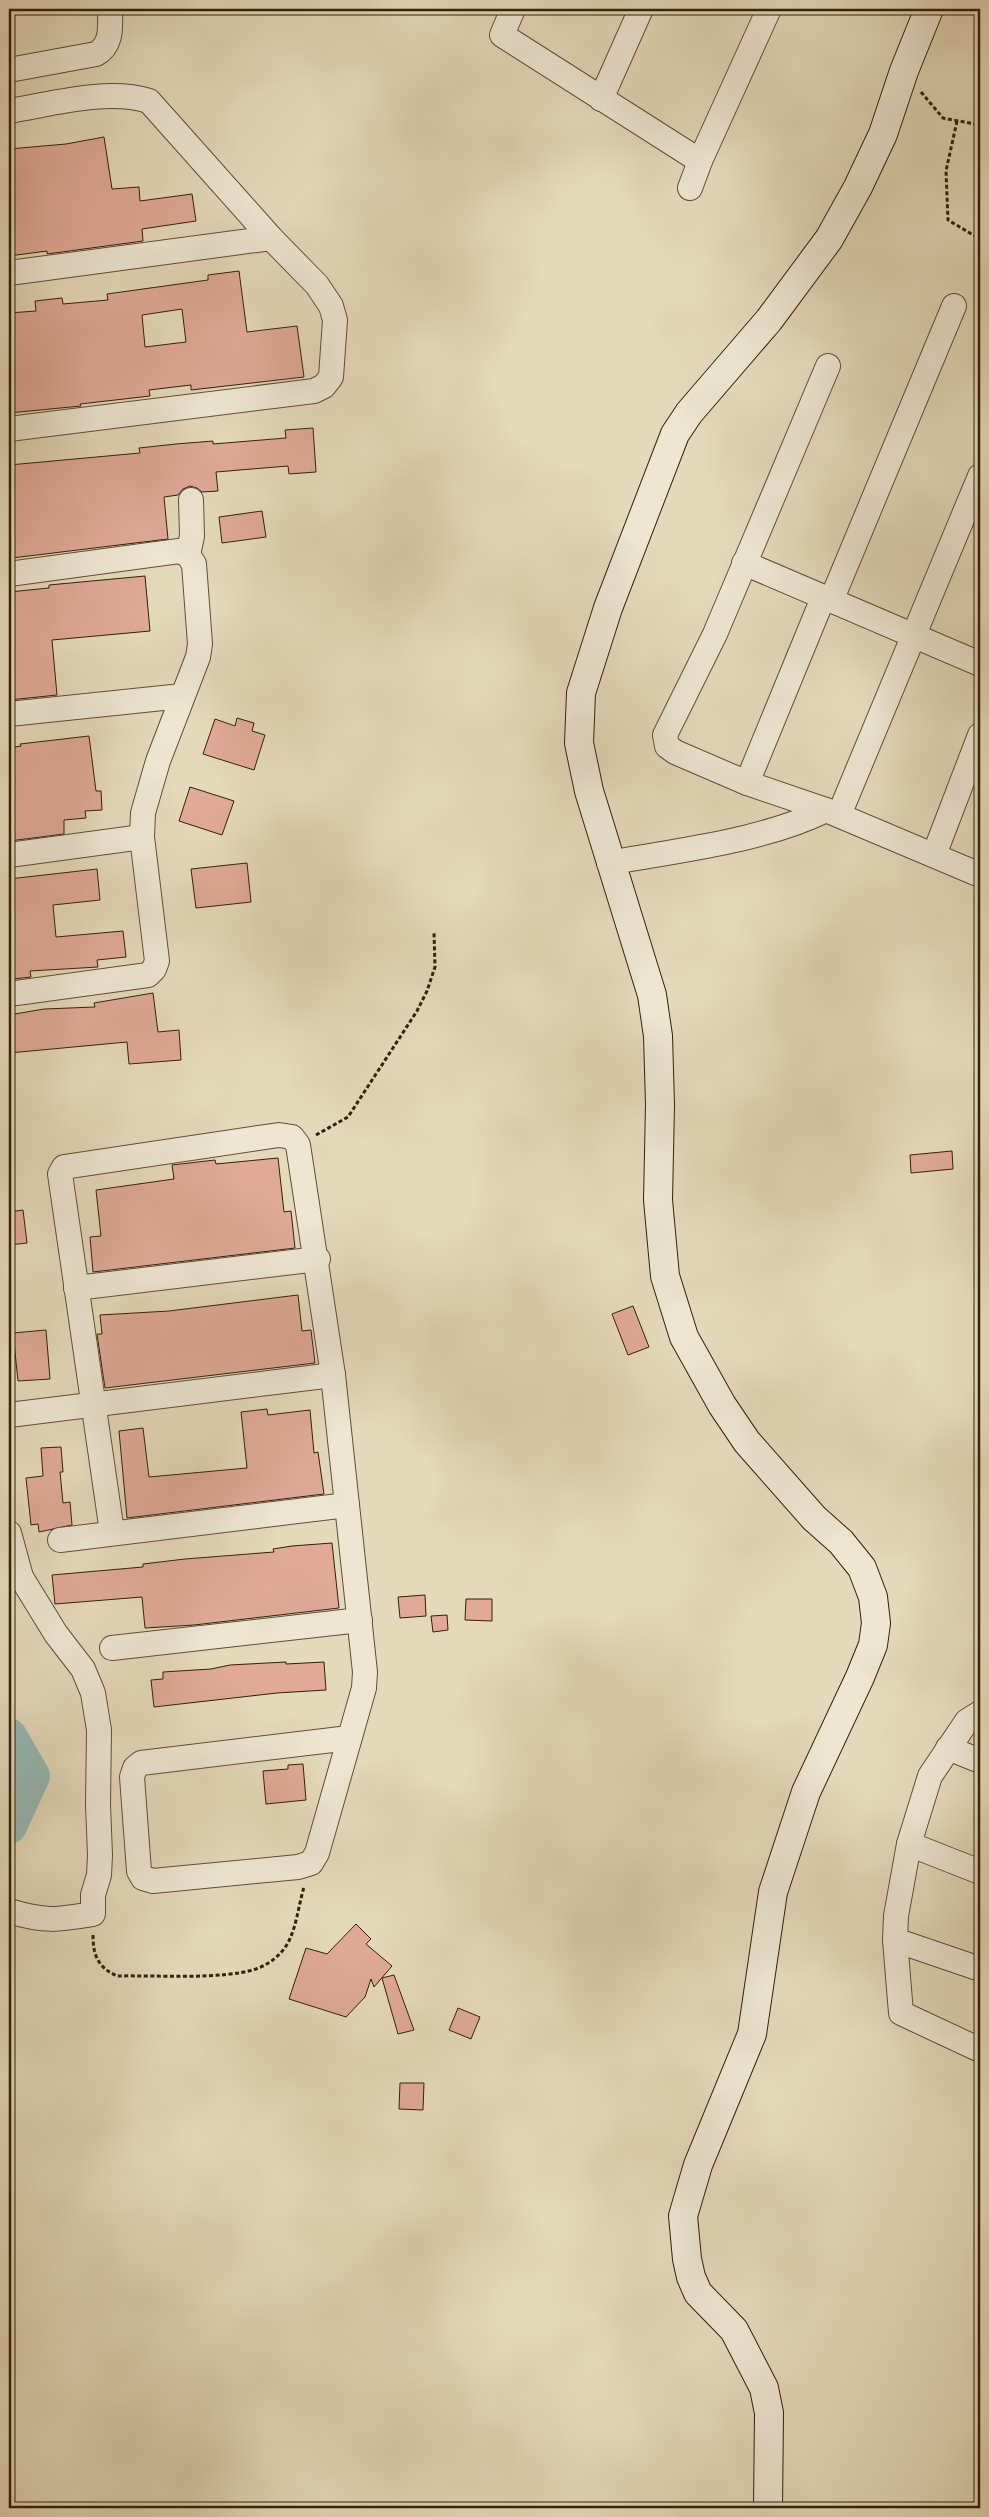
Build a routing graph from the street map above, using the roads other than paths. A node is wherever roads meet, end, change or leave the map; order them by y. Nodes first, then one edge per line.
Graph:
1 (110, 9) edge
2 (513, 9) edge
3 (641, 9) edge
4 (769, 9) edge
5 (929, 9) edge
6 (9, 70) edge
7 (601, 99) junction
8 (9, 111) edge
9 (700, 161) junction
10 (690, 188) dead end
11 (271, 238) junction
12 (9, 273) edge
13 (954, 306) dead end
14 (828, 366) dead end
15 (9, 429) edge
16 (980, 476) edge
17 (191, 500) dead end
18 (188, 555) junction
19 (744, 563) junction
20 (9, 574) edge
21 (827, 599) junction
22 (914, 636) junction
23 (980, 664) edge
24 (182, 696) junction
25 (9, 714) edge
26 (980, 735) edge
27 (747, 783) junction
28 (833, 813) junction
29 (142, 837) junction
30 (9, 855) edge
31 (934, 855) junction
32 (610, 863) junction
33 (980, 875) edge
34 (9, 994) edge
35 (318, 1259) junction
36 (76, 1288) junction
37 (333, 1374) junction
38 (94, 1405) junction
39 (9, 1415) edge
40 (348, 1505) junction
41 (112, 1532) junction
42 (9, 1533) edge
43 (60, 1540) dead end
44 (360, 1620) junction
45 (112, 1648) dead end
46 (980, 1713) edge
47 (349, 1738) junction
48 (948, 1748) junction
49 (980, 1761) edge
50 (910, 1844) junction
51 (980, 1872) edge
52 (9, 1911) edge
53 (895, 1940) junction
54 (980, 1969) edge
55 (980, 2050) edge
56 (768, 2508) edge

1 - 6 street
2 - 7 street
3 - 7 street
4 - 9 street
5 - 32 main road
7 - 9 street
8 - 11 street
9 - 10 street
11 - 12 street
11 - 15 street
13 - 21 street
14 - 19 street
16 - 22 street
17 - 18 street
18 - 20 street
18 - 24 street
19 - 21 street
19 - 27 street
21 - 22 street
21 - 27 street
22 - 23 street
22 - 28 street
24 - 25 street
24 - 29 street
26 - 31 street
27 - 28 street
28 - 31 street
28 - 32 street
29 - 30 street
29 - 34 street
31 - 33 street
32 - 56 main road
35 - 36 street
35 - 36 street
35 - 37 street
36 - 38 street
37 - 38 street
37 - 40 street
38 - 39 street
38 - 41 street
40 - 41 street
40 - 44 street
41 - 43 street
42 - 52 street
44 - 45 street
44 - 47 street
46 - 48 street
47 - 47 street
48 - 49 street
48 - 50 street
50 - 51 street
50 - 53 street
53 - 54 street
53 - 55 street

